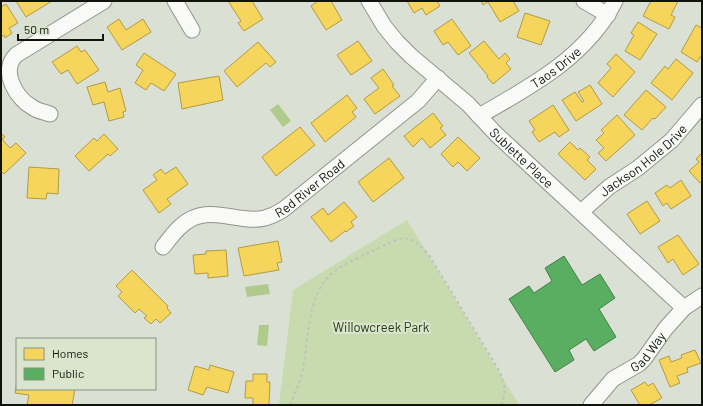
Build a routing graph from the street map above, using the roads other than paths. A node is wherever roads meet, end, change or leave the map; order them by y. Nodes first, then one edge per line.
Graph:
1 (104, 1) edge
2 (175, 1) edge
3 (369, 1) edge
4 (584, 1) edge
5 (614, 1) edge
6 (608, 15) junction
7 (192, 30) dead end
8 (438, 78) junction
9 (702, 105) edge
10 (50, 114) dead end
11 (479, 116) junction
12 (581, 212) junction
13 (163, 247) dead end
14 (702, 296) edge
15 (684, 308) junction
16 (591, 405) edge

1 - 10 street
2 - 7 street
3 - 8 street, Sublette Place
4 - 6 street
5 - 6 street, Taos Drive
6 - 11 street, Taos Drive
8 - 11 street, Sublette Place
8 - 13 street, Red River Road
9 - 12 street, Jackson Hole Drive
11 - 12 street, Sublette Place
12 - 15 street, Sublette Place
14 - 15 street, Gad Way
15 - 16 street, Gad Way

